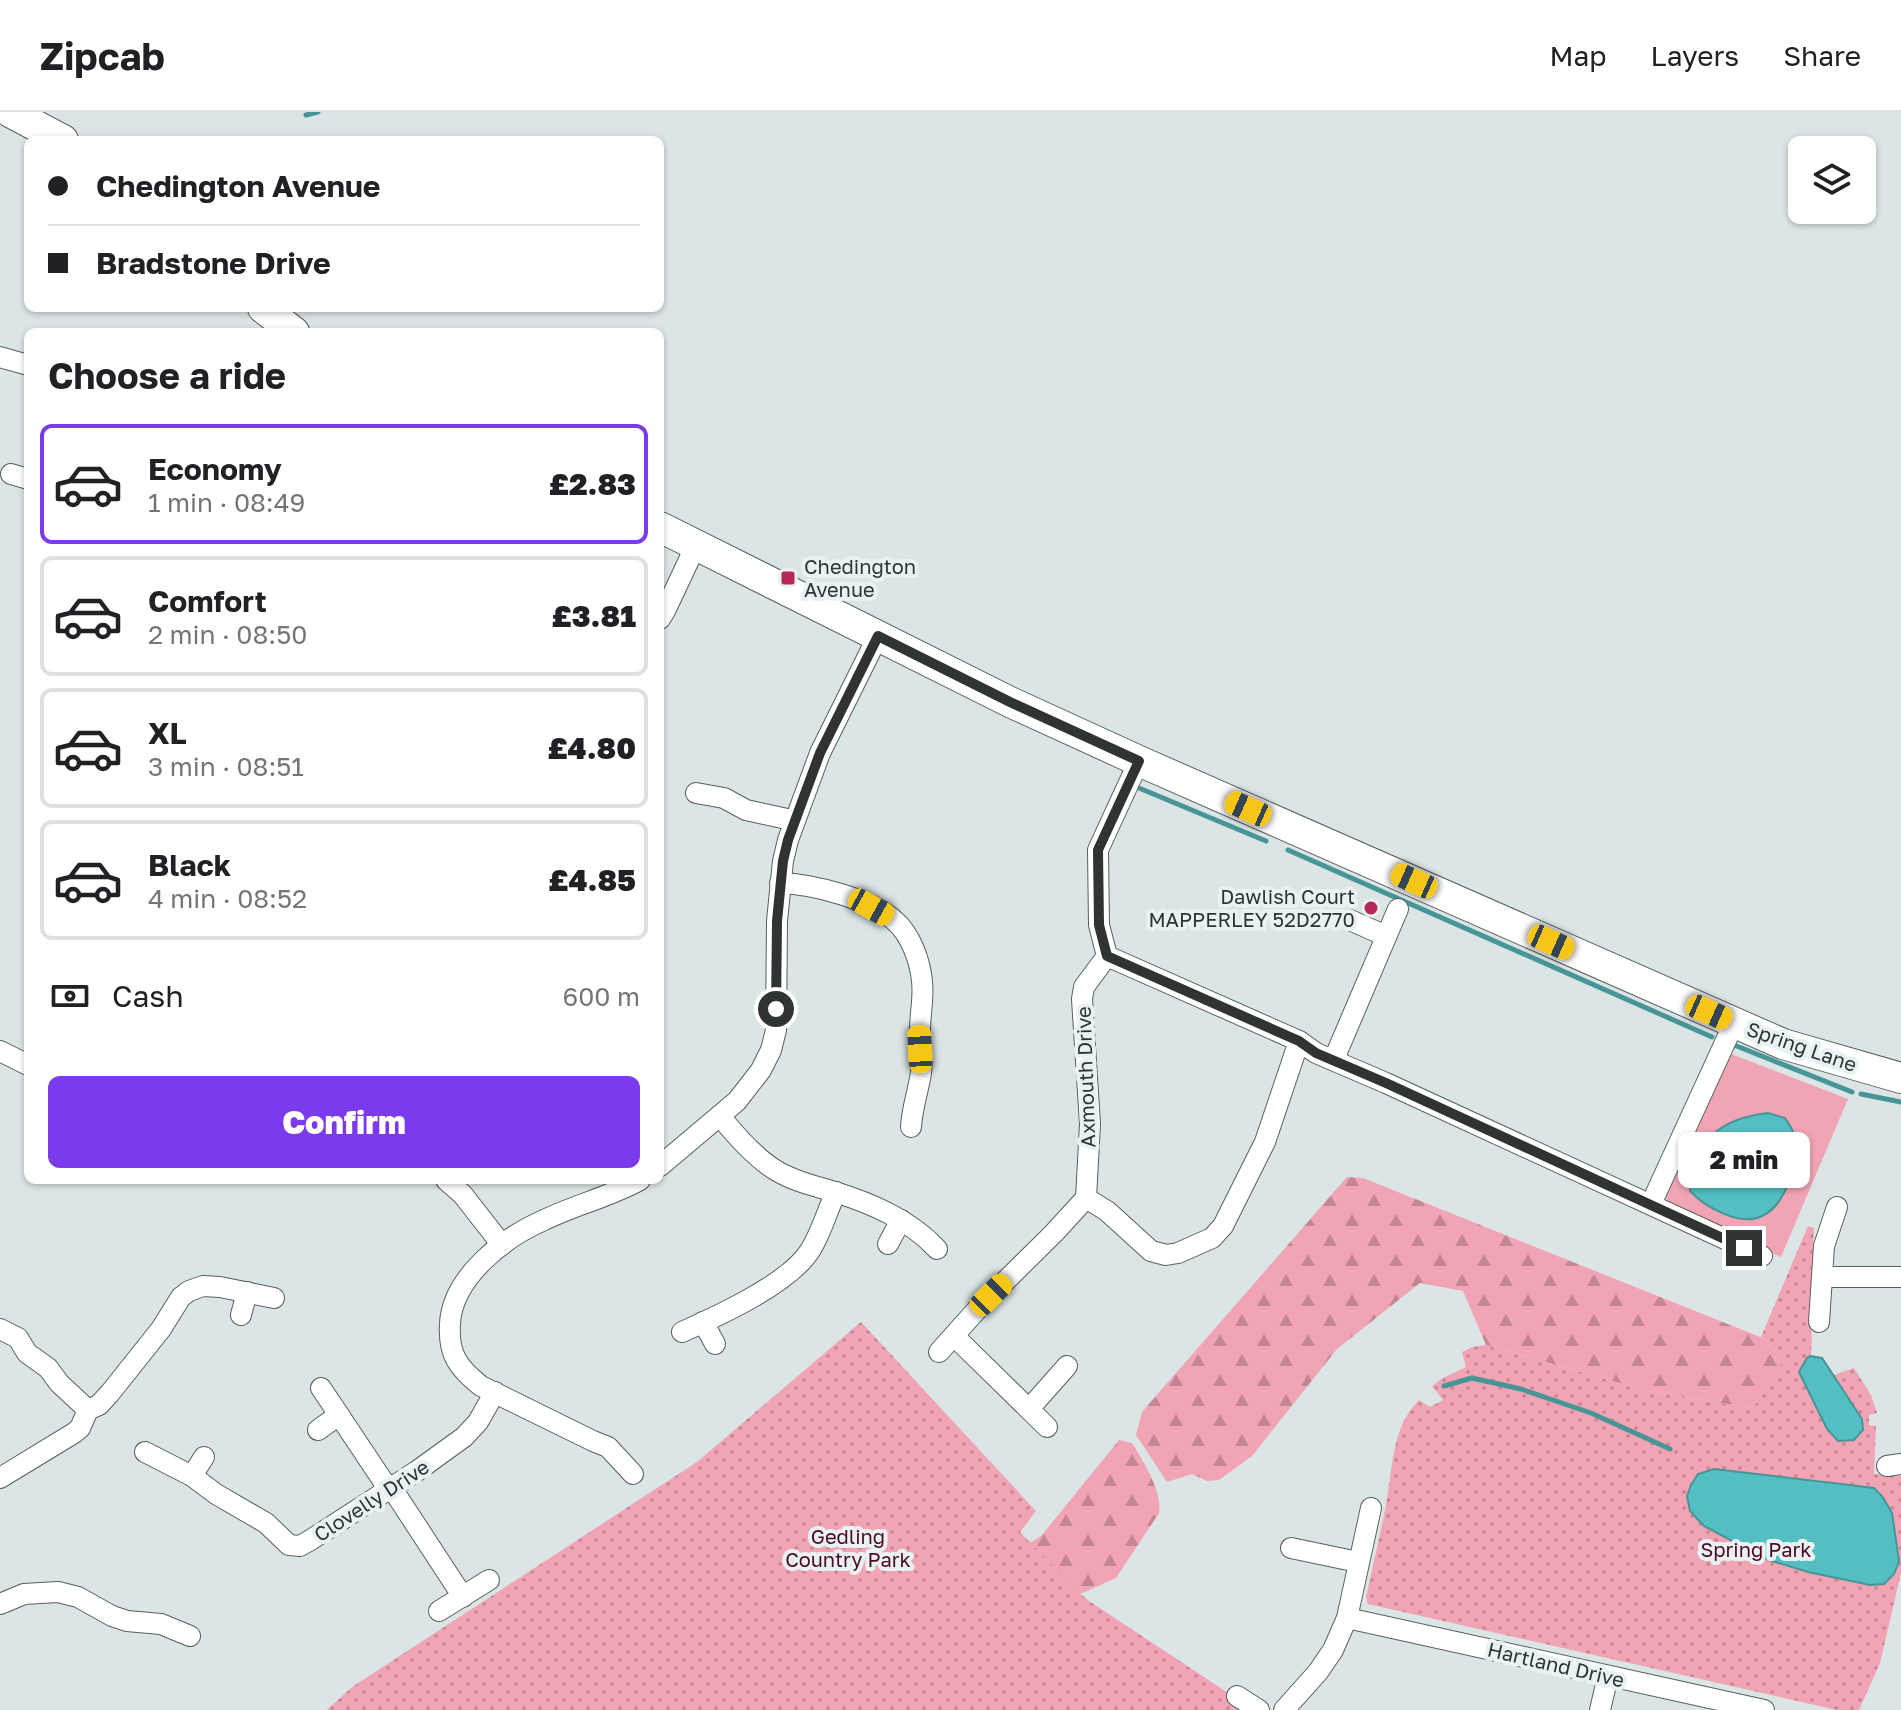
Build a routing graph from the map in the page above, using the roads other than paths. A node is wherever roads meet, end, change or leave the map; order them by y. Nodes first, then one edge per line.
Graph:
1 (10, 112) edge
2 (55, 136) edge
3 (268, 312) edge
4 (289, 328) edge
5 (0, 357) edge
6 (24, 364) edge
7 (664, 529) edge
8 (696, 545) junction
9 (664, 613) edge
10 (878, 636) junction
11 (1139, 761) junction
12 (733, 779) dead end
13 (696, 793) dead end
14 (724, 798) junction
15 (794, 823) junction
16 (780, 883) junction
17 (1398, 909) dead end
18 (1350, 920) dead end
19 (1386, 936) junction
20 (1107, 956) junction
21 (1734, 1023) junction
22 (1299, 1041) junction
23 (0, 1051) edge
24 (1334, 1059) junction
25 (24, 1063) edge
26 (1901, 1078) edge
27 (906, 1115) dead end
28 (720, 1116) junction
29 (664, 1163) edge
30 (451, 1184) edge
31 (631, 1184) edge
32 (836, 1192) junction
33 (1086, 1198) junction
34 (1651, 1204) junction
35 (1837, 1207) dead end
36 (901, 1220) junction
37 (888, 1244) dead end
38 (502, 1245) junction
39 (937, 1249) dead end
40 (1762, 1256) dead end
41 (1822, 1277) junction
42 (1901, 1277) edge
43 (247, 1292) junction
44 (274, 1298) dead end
45 (241, 1315) dead end
46 (703, 1322) junction
47 (1819, 1322) dead end
48 (16, 1329) edge
49 (682, 1332) dead end
50 (954, 1336) junction
51 (715, 1344) dead end
52 (939, 1352) dead end
53 (1067, 1366) dead end
54 (321, 1388) dead end
55 (495, 1392) junction
56 (1029, 1409) junction
57 (88, 1410) junction
58 (339, 1415) junction
59 (1047, 1427) dead end
60 (318, 1430) dead end
61 (145, 1452) dead end
62 (204, 1457) dead end
63 (633, 1474) dead end
64 (192, 1476) junction
65 (0, 1478) edge
66 (391, 1487) junction
67 (1371, 1508) dead end
68 (1291, 1548) dead end
69 (1358, 1562) junction
70 (489, 1580) dead end
71 (463, 1597) junction
72 (0, 1604) edge
73 (439, 1611) dead end
74 (1347, 1618) junction
75 (190, 1636) dead end
76 (1608, 1676) junction
77 (1237, 1696) dead end
78 (1259, 1710) edge
79 (1284, 1710) edge
80 (1600, 1710) edge
81 (1764, 1710) edge

1 - 2 street
3 - 4 street
5 - 6 street
7 - 8 street, Spring Lane
8 - 9 street
8 - 10 street, Spring Lane
10 - 11 street, Spring Lane
10 - 15 street
11 - 20 street
11 - 21 street, Spring Lane
12 - 14 street
13 - 14 street
14 - 15 street
15 - 16 street
16 - 27 street
16 - 28 street
17 - 19 street
18 - 19 street
19 - 24 street
20 - 22 street
20 - 33 street, Axmouth Drive
21 - 26 street, Spring Lane
21 - 34 street
22 - 24 street
22 - 33 street
23 - 25 street
24 - 34 street
28 - 29 street
28 - 32 street
30 - 38 street
31 - 38 street
32 - 36 street
32 - 46 street
33 - 50 street
34 - 40 street
35 - 41 street
36 - 37 street
36 - 39 street
38 - 55 street
41 - 42 street
41 - 47 street
43 - 44 street
43 - 45 street
43 - 57 street
46 - 49 street
46 - 51 street
48 - 57 street
50 - 52 street
50 - 56 street
53 - 56 street
54 - 58 street
55 - 63 street
55 - 66 street, Clovelly Drive
56 - 59 street
57 - 65 street
58 - 60 street
58 - 66 street
61 - 64 street, Clovelly Drive
62 - 64 street
64 - 66 street, Clovelly Drive
66 - 71 street
67 - 69 street
68 - 69 street
69 - 74 street
70 - 71 street
71 - 73 street
72 - 75 street
74 - 76 street, Hartland Drive
74 - 79 street
76 - 80 street
76 - 81 street, Hartland Drive
77 - 78 street

